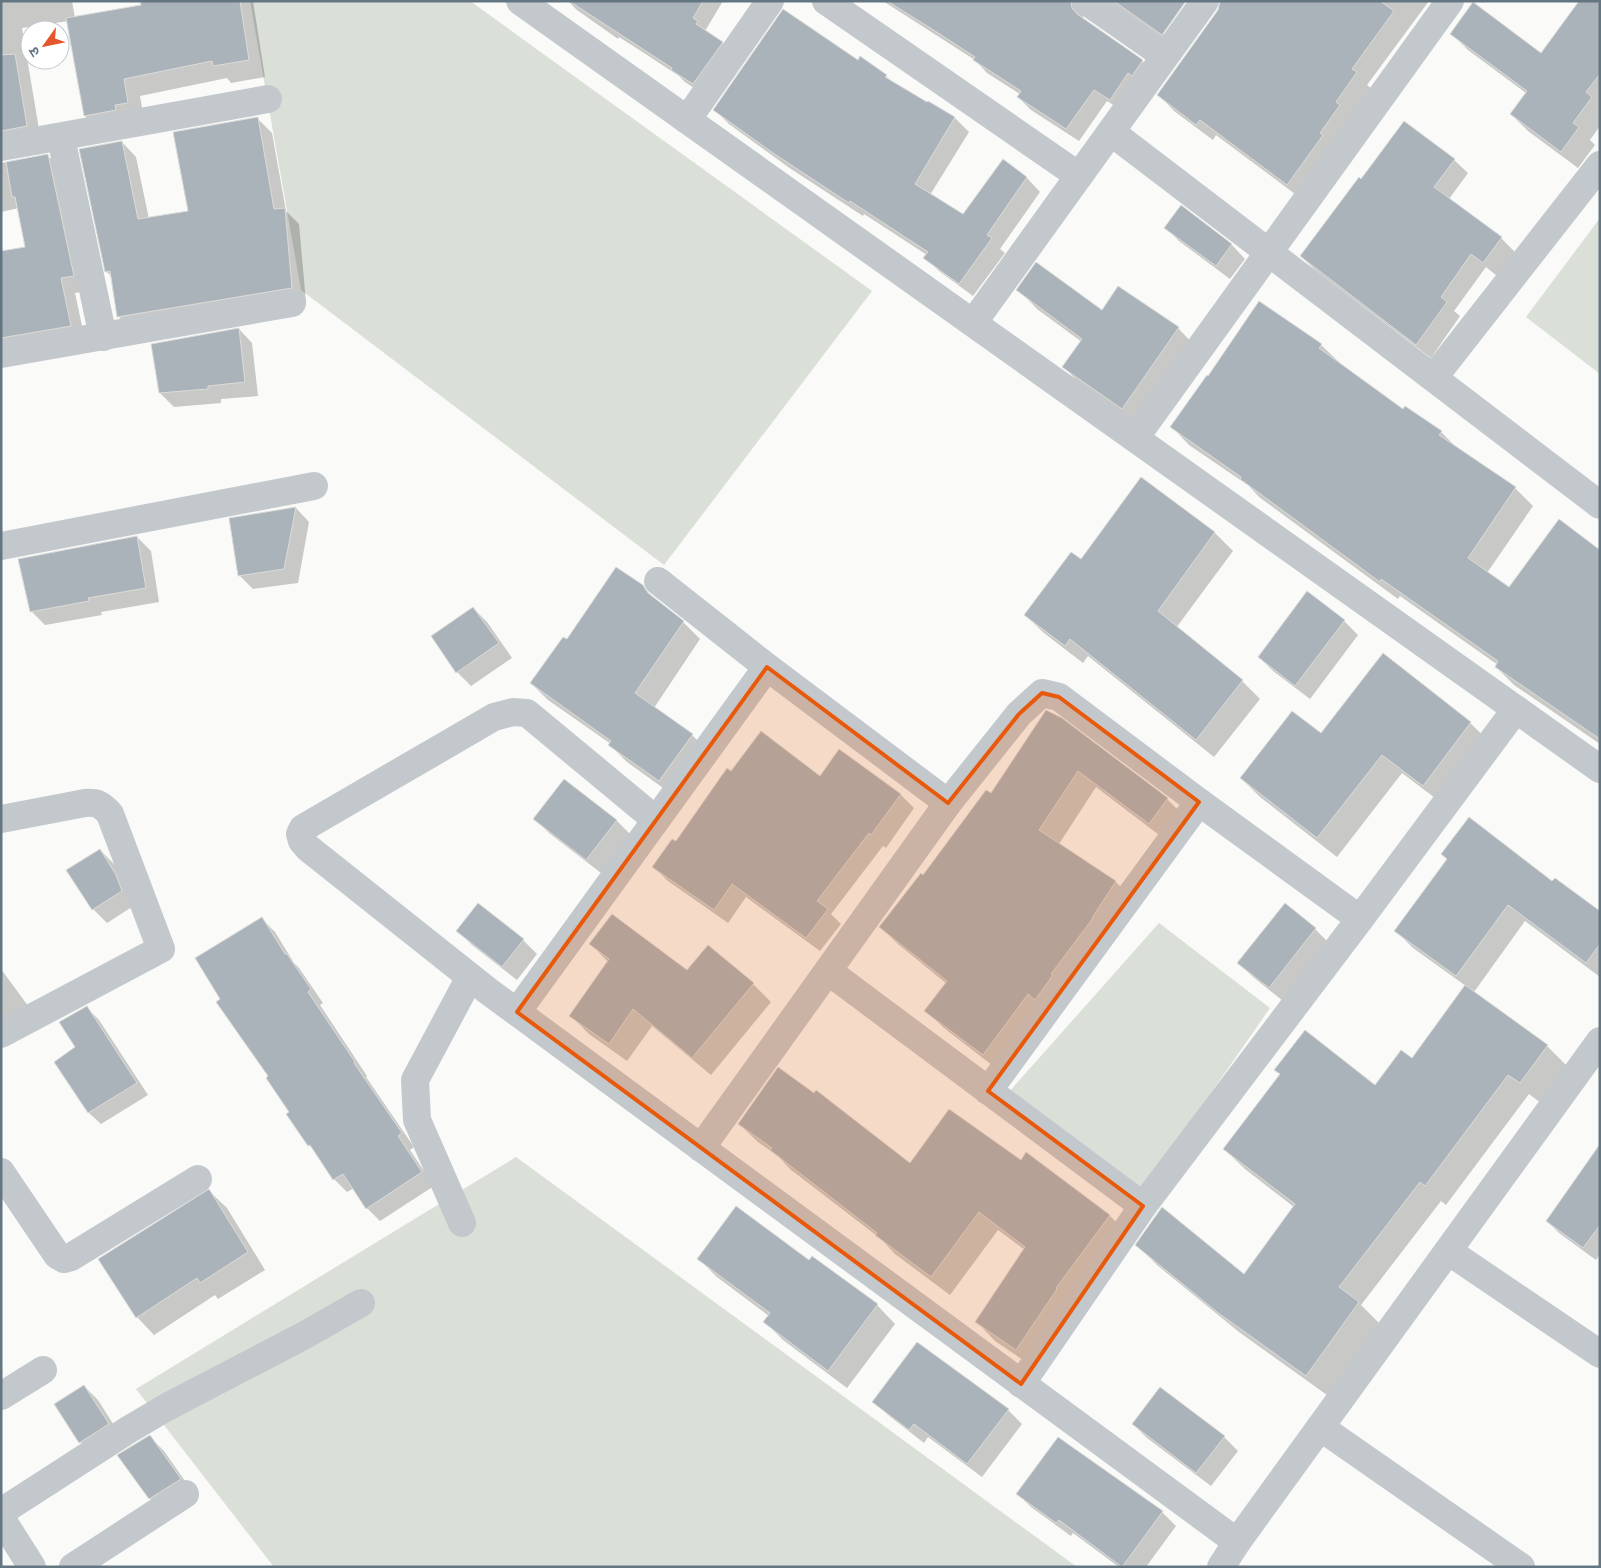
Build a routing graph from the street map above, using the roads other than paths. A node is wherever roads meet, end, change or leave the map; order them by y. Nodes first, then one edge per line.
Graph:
1 (520, 1) edge
2 (770, 1) edge
3 (826, 1) edge
4 (1086, 1) edge
5 (1205, 1) edge
6 (1450, 1) edge
7 (1166, 56) junction
8 (268, 99) dead end
9 (687, 120) junction
10 (1111, 132) junction
11 (60, 138) junction
12 (1, 147) edge
13 (1600, 165) edge
14 (1079, 176) junction
15 (1269, 252) junction
16 (292, 303) dead end
17 (973, 323) junction
18 (103, 336) junction
19 (1, 354) edge
20 (1434, 378) junction
21 (1135, 438) junction
22 (314, 486) dead end
23 (1600, 504) edge
24 (1, 546) edge
25 (658, 581) dead end
26 (768, 667) junction
27 (1516, 709) junction
28 (1600, 769) edge
29 (1198, 802) junction
30 (948, 804) junction
31 (1, 819) edge
32 (656, 820) junction
33 (1360, 919) junction
34 (828, 971) junction
35 (470, 977) junction
36 (517, 1012) junction
37 (1, 1034) edge
38 (1600, 1041) edge
39 (988, 1091) junction
40 (701, 1148) junction
41 (1, 1172) edge
42 (198, 1179) dead end
43 (1143, 1206) junction
44 (462, 1223) dead end
45 (1448, 1251) junction
46 (362, 1303) dead end
47 (1600, 1354) edge
48 (43, 1370) dead end
49 (1021, 1384) junction
50 (1, 1396) edge
51 (1320, 1427) junction
52 (185, 1494) dead end
53 (1, 1512) edge
54 (1, 1518) edge
55 (1237, 1542) junction
56 (32, 1567) edge
57 (73, 1567) edge
58 (1221, 1567) edge
59 (1521, 1567) edge

1 - 9 street
2 - 9 street
3 - 14 street
4 - 7 street
5 - 7 street
6 - 15 street
7 - 10 street
8 - 11 street
9 - 17 street
10 - 14 street
10 - 15 street
11 - 12 street
11 - 18 street
13 - 20 street
14 - 17 street
15 - 20 street
15 - 21 street
16 - 18 street
17 - 21 street
18 - 19 street
20 - 23 street
21 - 27 street
22 - 24 street
25 - 26 street
26 - 30 street
26 - 32 street
27 - 28 street
27 - 33 street
29 - 30 street
29 - 33 street
29 - 39 street
30 - 34 street
31 - 37 street
32 - 35 street
32 - 36 street
33 - 43 street
34 - 39 street
34 - 40 street
35 - 36 street
35 - 44 street
36 - 40 street
38 - 45 street
39 - 43 street
40 - 49 street
41 - 42 street
43 - 49 street
45 - 47 street
45 - 51 street
46 - 53 street
48 - 50 street
49 - 55 street
51 - 55 street
51 - 59 street
52 - 57 street
54 - 56 street
55 - 58 street

